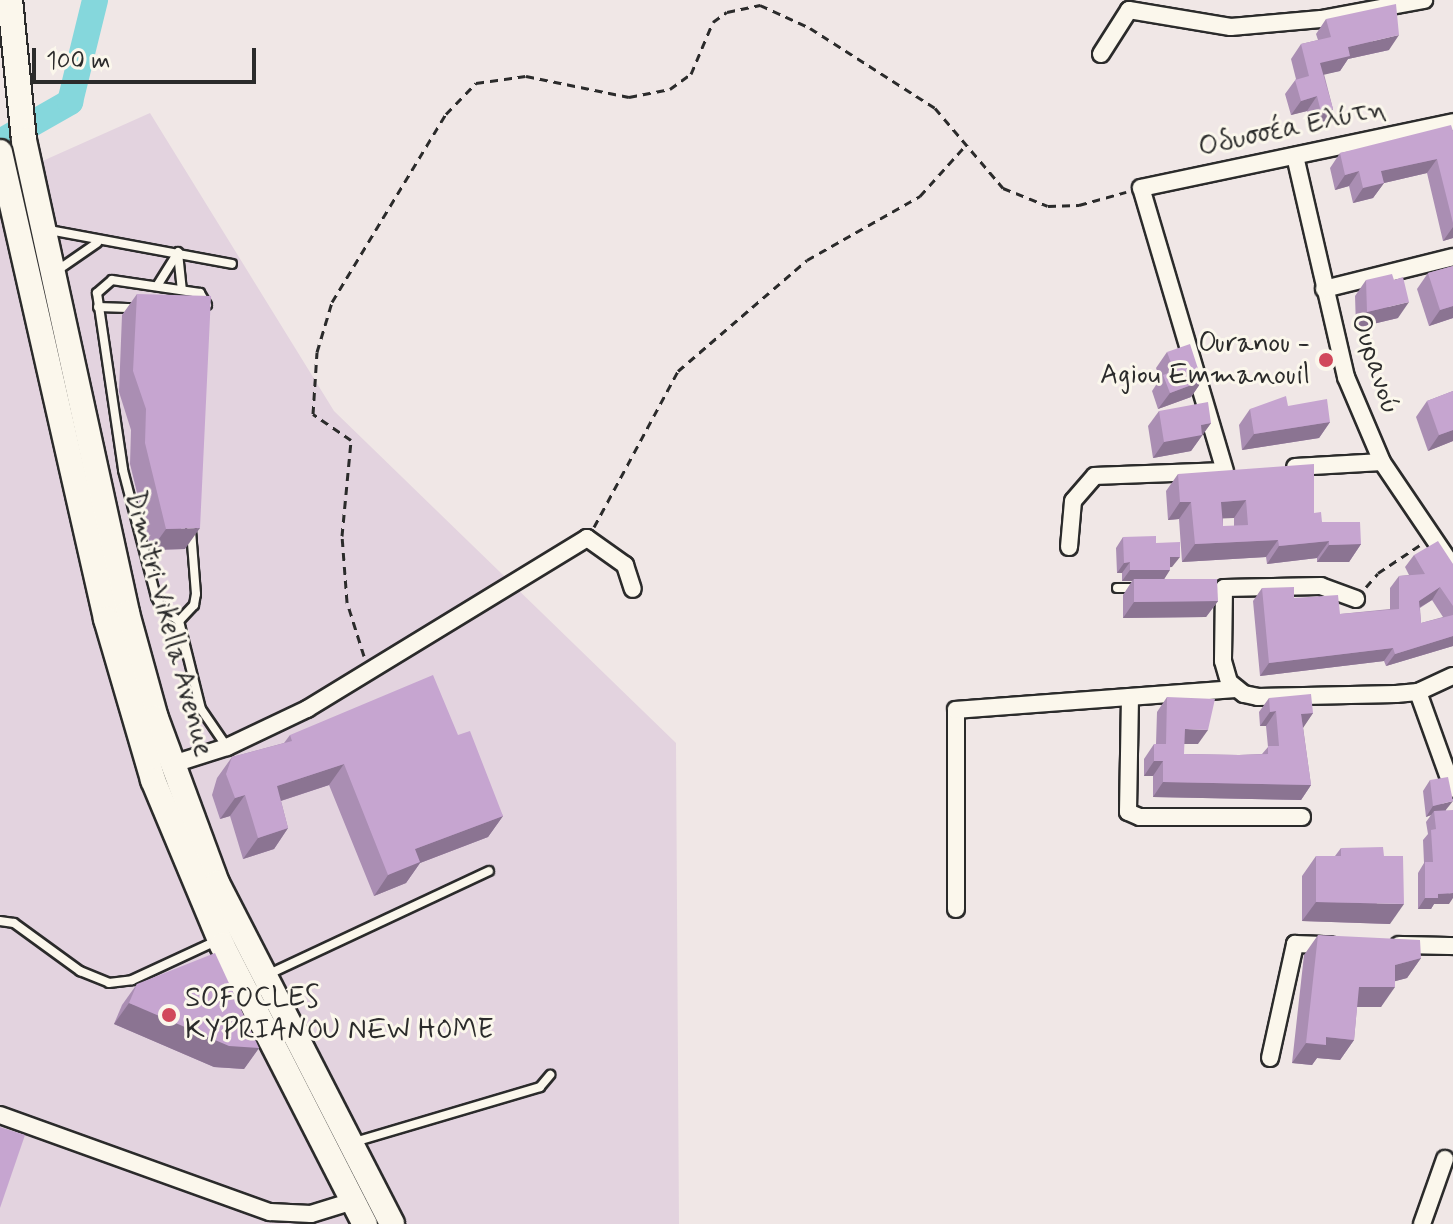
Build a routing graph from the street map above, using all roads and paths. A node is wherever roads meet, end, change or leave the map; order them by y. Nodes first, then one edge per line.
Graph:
1 (10, 0) edge
2 (1424, 0) edge
3 (1101, 54) dead end
4 (1453, 122) edge
5 (965, 146) junction
6 (0, 152) edge
7 (1295, 156) junction
8 (1141, 188) junction
9 (43, 230) junction
10 (97, 243) junction
11 (178, 252) junction
12 (1453, 257) edge
13 (232, 264) dead end
14 (53, 273) junction
15 (157, 286) junction
16 (1324, 289) junction
17 (182, 290) junction
18 (98, 307) junction
19 (145, 308) edge
20 (192, 310) edge
21 (1382, 462) junction
22 (1272, 468) edge
23 (192, 518) edge
24 (587, 538) junction
25 (1442, 539) edge
26 (1069, 547) dead end
27 (1453, 567) edge
28 (1117, 588) dead end
29 (1148, 588) edge
30 (633, 589) dead end
31 (1356, 599) joint
32 (179, 621) junction
33 (369, 672) junction
34 (1453, 676) edge
35 (1234, 689) junction
36 (1418, 692) junction
37 (1130, 697) junction
38 (227, 747) junction
39 (173, 764) junction
40 (1453, 789) edge
41 (1302, 817) dead end
42 (489, 871) dead end
43 (956, 909) dead end
44 (0, 921) edge
45 (220, 940) junction
46 (1342, 945) edge
47 (1374, 945) edge
48 (1453, 946) edge
49 (263, 977) junction
50 (1270, 1058) dead end
51 (550, 1075) dead end
52 (0, 1115) edge
53 (351, 1143) junction
54 (1445, 1159) dead end
55 (353, 1201) junction
56 (365, 1224) edge
57 (392, 1224) edge
58 (1422, 1224) edge

1 - 9 main road, Dimitri Vikella Avenue
2 - 3 street
4 - 7 street, Οδυσσέα Ελύτη
5 - 8 path
5 - 24 path
5 - 33 path
6 - 45 main road, Dimitri Vikella Avenue
7 - 8 street, Οδυσσέα Ελύτη
7 - 16 street, Ουρανού
8 - 26 street
9 - 10 lane
9 - 14 main road, Dimitri Vikella Avenue
10 - 11 lane
10 - 14 lane
11 - 13 lane
11 - 15 lane
11 - 17 lane
12 - 16 street
14 - 39 main road, Dimitri Vikella Avenue
15 - 17 lane
15 - 18 lane
16 - 21 street, Ουρανού
17 - 20 lane
18 - 19 lane
18 - 32 lane
21 - 22 street
21 - 25 street, Ουρανού
23 - 32 lane
24 - 30 street
24 - 33 street
25 - 27 street, Ουρανού
25 - 31 path
28 - 29 lane
31 - 35 street
32 - 38 lane
33 - 38 street
34 - 36 street
35 - 36 street
35 - 37 street
36 - 40 street
37 - 41 street
37 - 43 street
38 - 39 street
39 - 49 main road, Dimitri Vikella Avenue
42 - 49 lane
44 - 45 lane
45 - 55 main road, Dimitri Vikella Avenue
46 - 50 street
47 - 48 street
49 - 53 main road, Dimitri Vikella Avenue
51 - 53 lane
52 - 55 street
53 - 57 main road, Dimitri Vikella Avenue
54 - 58 street
55 - 56 main road, Dimitri Vikella Avenue

